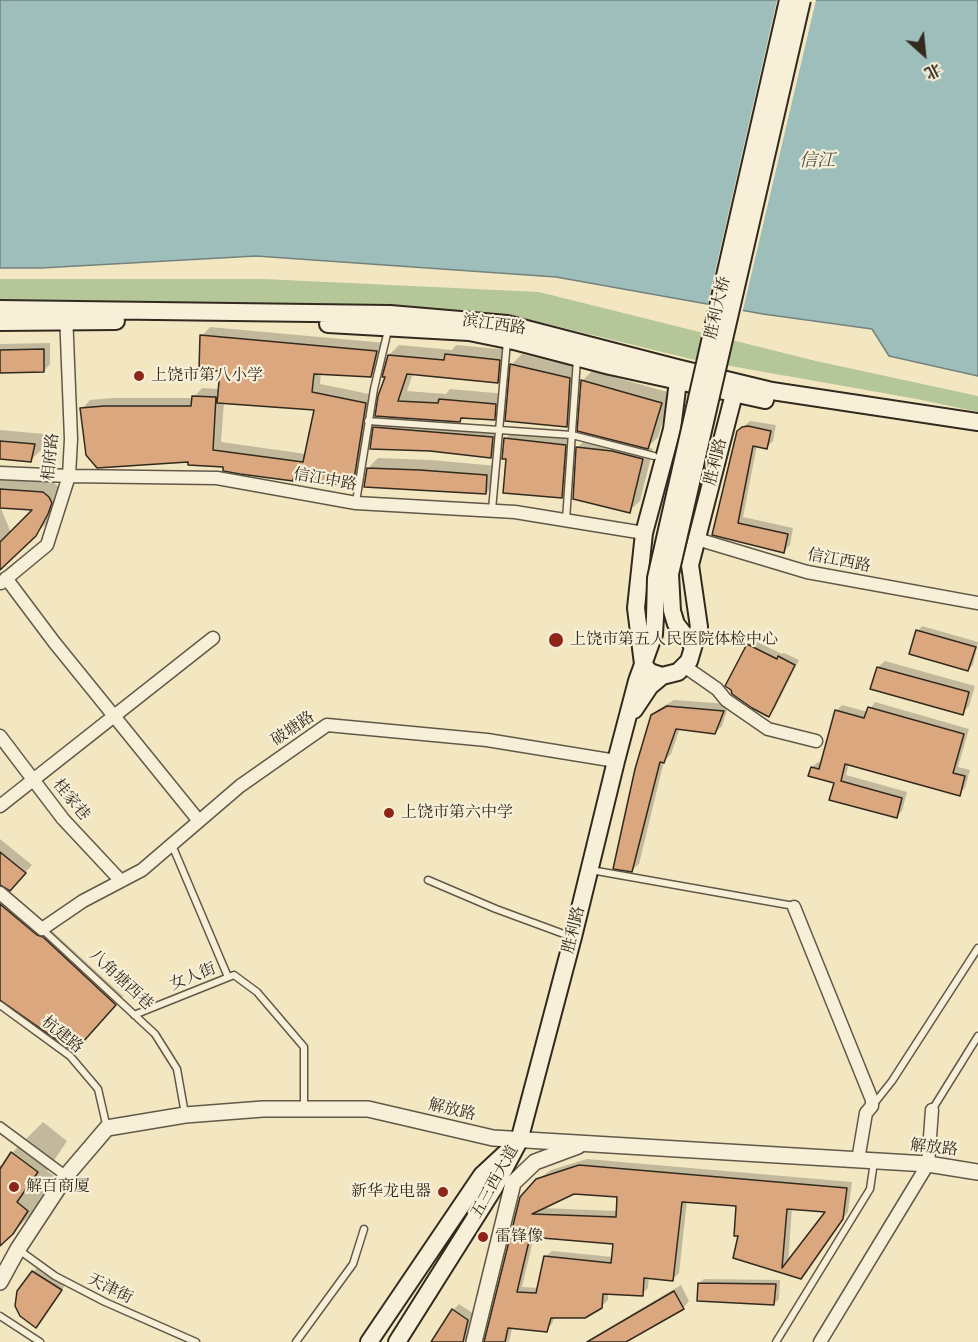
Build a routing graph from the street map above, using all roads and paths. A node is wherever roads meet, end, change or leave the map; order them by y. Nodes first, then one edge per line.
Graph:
1 (788, 0) edge
2 (802, 0) edge
3 (0, 309) edge
4 (66, 315) junction
5 (0, 322) edge
6 (388, 327) junction
7 (507, 340) junction
8 (577, 357) junction
9 (678, 381) junction
10 (734, 394) junction
11 (368, 421) junction
12 (978, 422) edge
13 (499, 430) junction
14 (978, 433) edge
15 (572, 435) junction
16 (672, 437) junction
17 (719, 441) junction
18 (654, 456) dead end
19 (0, 473) edge
20 (69, 477) junction
21 (356, 503) junction
22 (492, 511) junction
23 (566, 520) junction
24 (644, 533) junction
25 (697, 539) junction
26 (3, 581) edge
27 (978, 602) edge
28 (213, 638) dead end
29 (693, 646) junction
30 (643, 664) junction
31 (684, 666) junction
32 (662, 676) junction
33 (114, 718) junction
34 (628, 718) junction
35 (0, 736) edge
36 (816, 741) dead end
37 (616, 760) junction
38 (34, 780) junction
39 (0, 806) edge
40 (199, 821) junction
41 (172, 845) junction
42 (589, 870) junction
43 (428, 880) dead end
44 (121, 881) junction
45 (0, 893) edge
46 (794, 907) joint
47 (42, 929) junction
48 (573, 937) junction
49 (978, 948) edge
50 (228, 977) junction
51 (0, 1005) edge
52 (134, 1015) junction
53 (978, 1036) edge
54 (872, 1106) junction
55 (304, 1109) junction
56 (932, 1110) joint
57 (185, 1114) junction
58 (0, 1127) edge
59 (107, 1128) junction
60 (519, 1141) junction
61 (586, 1143) junction
62 (858, 1160) junction
63 (874, 1161) junction
64 (928, 1164) junction
65 (978, 1172) edge
66 (66, 1176) junction
67 (364, 1229) dead end
68 (18, 1249) junction
69 (0, 1282) edge
70 (0, 1316) edge
71 (40, 1342) edge
72 (196, 1342) edge
73 (296, 1342) edge
74 (369, 1342) edge
75 (397, 1342) edge
76 (474, 1342) edge
77 (776, 1342) edge
78 (820, 1342) edge

1 - 30 main road, 胜利大桥, bridge
2 - 29 main road, 胜利大桥, bridge
3 - 4 main road, 滨江西路
4 - 5 main road, 滨江西路
4 - 6 main road, 滨江西路
4 - 12 main road, 滨江西路
4 - 20 street, 相府路
6 - 7 main road, 滨江西路
6 - 11 lane
7 - 8 main road, 滨江西路
7 - 13 lane
8 - 9 main road, 滨江西路
8 - 15 lane
9 - 10 main road, 滨江西路
9 - 16 main road
10 - 14 main road, 滨江西路
10 - 17 main road, 胜利路
11 - 13 lane
11 - 21 lane
13 - 15 lane
13 - 22 lane
15 - 18 lane
15 - 23 lane
16 - 17 main road
16 - 24 main road
17 - 25 main road, 胜利路
19 - 20 street, 信江中路
20 - 21 street, 信江中路
20 - 26 street, 相府路
21 - 22 street, 信江中路
22 - 23 street, 信江中路
23 - 24 street, 信江中路
24 - 30 main road
25 - 27 street, 信江西路
25 - 29 main road, 胜利路
26 - 33 street
28 - 33 street
29 - 31 main road
30 - 32 main road
30 - 34 main road, 胜利路
31 - 32 main road
31 - 36 street
32 - 34 main road
33 - 38 street
33 - 40 street
34 - 37 main road, 胜利路
35 - 38 street, 桂家巷
37 - 40 street, 破塘路
37 - 42 main road, 胜利路
38 - 39 street
38 - 44 street, 桂家巷
40 - 41 street, 破塘路
41 - 44 street, 破塘路
41 - 50 lane
42 - 46 lane
42 - 48 main road, 胜利路
43 - 48 lane
44 - 47 street, 破塘路
45 - 47 street, 八角塘西巷
46 - 54 street
47 - 52 lane, 八角塘西巷
48 - 60 main road, 胜利路
49 - 54 lane
50 - 52 lane, 女人街
50 - 55 lane
51 - 59 lane, 杭建路
52 - 57 lane, 八角塘西巷
53 - 56 lane
54 - 62 street
55 - 57 street, 解放路
55 - 60 street, 解放路
56 - 64 street
57 - 59 street, 解放路
58 - 66 street
59 - 66 street
60 - 61 street, 解放路
60 - 74 main road, 五三西大道
60 - 75 main road, 五三西大道
61 - 62 street, 解放路
61 - 76 street
62 - 63 street, 解放路
63 - 64 street, 解放路
63 - 77 lane
64 - 65 street, 解放路
64 - 78 street
66 - 68 street
67 - 73 lane
68 - 69 street
68 - 72 lane, 天津街
70 - 71 lane

